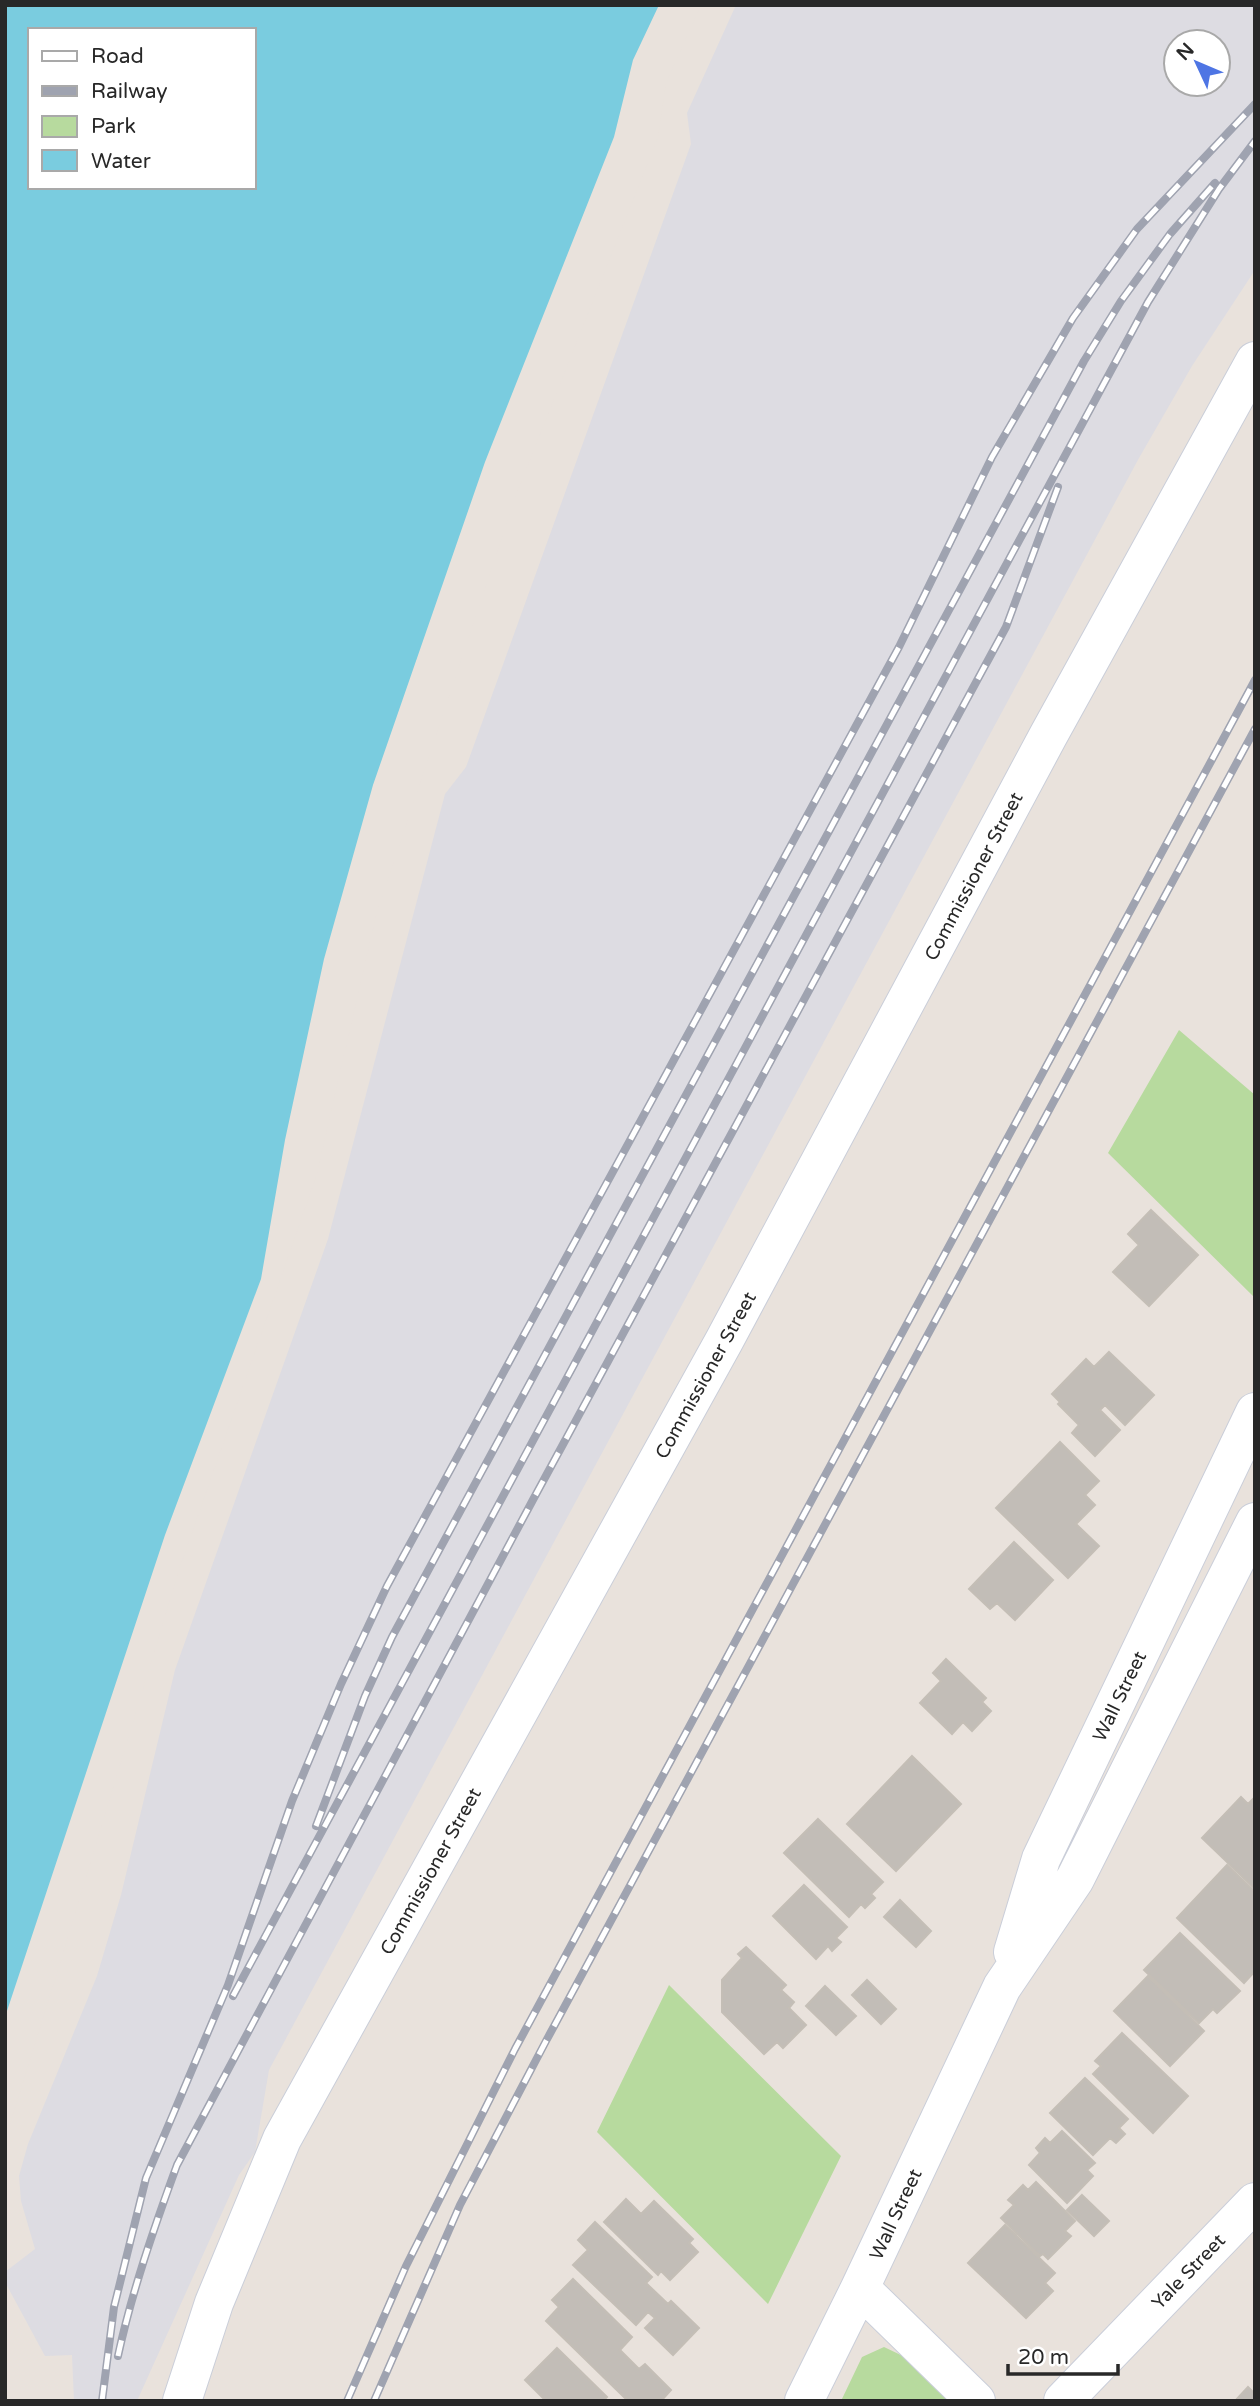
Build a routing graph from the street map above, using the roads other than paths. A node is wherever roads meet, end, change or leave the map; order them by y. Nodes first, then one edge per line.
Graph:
1 (1255, 361) edge
2 (1255, 1412) edge
3 (1255, 1522) edge
4 (1002, 1987) junction
5 (1255, 2203) edge
6 (860, 2288) junction
7 (182, 2401) edge
8 (804, 2401) edge
9 (976, 2401) edge
10 (1063, 2401) edge

1 - 7 street, Commissioner Street
2 - 4 street, Wall Street
3 - 4 street, Wall Street
4 - 6 street, Wall Street
5 - 10 street, Yale Street
6 - 8 street, Wall Street
6 - 9 street

